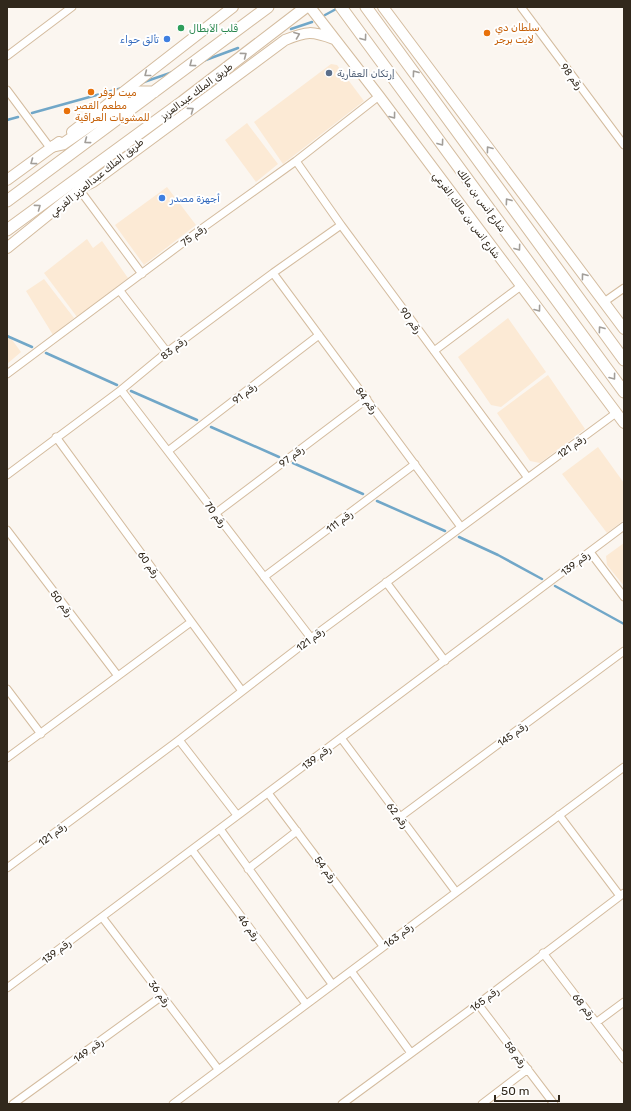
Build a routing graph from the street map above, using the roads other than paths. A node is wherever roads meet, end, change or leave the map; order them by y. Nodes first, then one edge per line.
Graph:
1 (72, 7) edge
2 (233, 7) edge
3 (268, 7) edge
4 (306, 7) edge
5 (310, 7) edge
6 (341, 7) edge
7 (366, 7) edge
8 (383, 7) edge
9 (388, 7) edge
10 (521, 7) edge
11 (400, 30) junction
12 (335, 40) junction
13 (7, 56) edge
14 (7, 90) edge
15 (154, 92) junction
16 (379, 96) junction
17 (182, 102) junction
18 (624, 145) edge
19 (52, 148) junction
20 (296, 161) junction
21 (7, 180) edge
22 (79, 189) junction
23 (7, 201) edge
24 (341, 225) junction
25 (7, 230) edge
26 (7, 248) edge
27 (273, 273) junction
28 (142, 274) junction
29 (521, 286) junction
30 (624, 288) edge
31 (120, 291) junction
32 (604, 302) junction
33 (624, 329) edge
34 (319, 335) junction
35 (434, 351) junction
36 (167, 352) junction
37 (624, 360) edge
38 (7, 374) edge
39 (121, 390) junction
40 (624, 392) edge
41 (367, 399) junction
42 (616, 413) junction
43 (624, 423) edge
44 (56, 437) junction
45 (168, 450) junction
46 (415, 464) junction
47 (7, 475) edge
48 (528, 478) junction
49 (216, 513) junction
50 (624, 526) edge
51 (461, 527) junction
52 (7, 530) edge
53 (590, 552) junction
54 (264, 577) junction
55 (386, 582) junction
56 (624, 596) edge
57 (191, 622) junction
58 (311, 638) junction
59 (624, 651) edge
60 (445, 661) junction
61 (118, 676) junction
62 (7, 689) edge
63 (242, 691) junction
64 (41, 734) junction
65 (341, 738) junction
66 (179, 740) junction
67 (7, 758) edge
68 (624, 767) edge
69 (268, 793) junction
70 (559, 815) junction
71 (237, 816) junction
72 (400, 817) junction
73 (220, 829) junction
74 (297, 831) junction
75 (192, 850) junction
76 (7, 868) edge
77 (248, 868) junction
78 (456, 892) junction
79 (622, 894) edge
80 (102, 917) junction
81 (383, 946) junction
82 (543, 953) junction
83 (351, 971) junction
84 (7, 977) edge
85 (332, 984) junction
86 (10, 986) edge
87 (162, 996) junction
88 (624, 1002) edge
89 (306, 1004) junction
90 (478, 1004) junction
91 (597, 1022) junction
92 (411, 1053) junction
93 (624, 1059) edge
94 (218, 1069) junction
95 (528, 1069) junction
96 (13, 1104) edge
97 (173, 1104) edge
98 (342, 1104) edge
99 (482, 1104) edge
100 (554, 1104) edge

1 - 13 street
2 -> 19 street
3 -> 15 main road
17 -> 4 main road, طريق الملك عبدالعزيز
5 - 12 street, شارع انس بن مالك الفرعي
6 -> 40 main road, شارع أنس بن مالك
37 -> 7 main road, شارع أنس بن مالك
8 - 11 street
9 - 11 street
10 - 18 street, رقم 98
32 -> 11 street
12 - 16 street, شارع انس بن مالك الفرعي
22 -> 12 street
14 - 19 street
15 - 19 main road
15 -> 23 main road
16 - 20 street, رقم 75
16 -> 29 street, شارع انس بن مالك الفرعي
17 - 22 street, طريق الملك عبدالعزيز الفرعي
25 -> 17 main road, طريق الملك عبدالعزيز
19 -> 21 street
20 - 24 street, رقم 90
20 - 28 street, رقم 75
22 - 26 street, طريق الملك عبدالعزيز الفرعي
22 - 28 street
24 - 27 street, رقم 83
24 - 35 street, رقم 90
27 - 34 street, رقم 84
27 - 36 street, رقم 83
28 - 31 street, رقم 75
29 - 35 street
29 -> 42 street, شارع انس بن مالك الفرعي
30 - 32 street
31 - 36 street
31 - 38 street, رقم 75
32 - 33 street
34 - 41 street, رقم 84
34 - 45 street, رقم 91
35 - 48 street, رقم 90
36 - 39 street, رقم 83
39 - 44 street, رقم 83
39 - 45 street, رقم 70
41 - 46 street, رقم 84
41 - 49 street, رقم 97
42 - 43 street, شارع انس بن مالك الفرعي
42 - 48 street, رقم 121
44 - 47 street, رقم 83
44 - 57 street, رقم 60
45 - 49 street, رقم 70
46 - 51 street, رقم 84
46 - 54 street, رقم 111
48 - 51 street, رقم 121
49 - 54 street, رقم 70
50 - 53 street, رقم 139
51 - 55 street, رقم 121
52 - 61 street, رقم 50
53 - 56 street
53 - 60 street, رقم 139
54 - 58 street, رقم 70
55 - 58 street, رقم 121
55 - 60 street
57 - 61 street
57 - 63 street, رقم 60
58 - 63 street, رقم 121
59 - 72 street, رقم 145
60 - 65 street, رقم 139
61 - 64 street
62 - 64 street
63 - 66 street, رقم 121
64 - 67 street
65 - 69 street, رقم 139
65 - 72 street, رقم 62
66 - 71 street
66 - 76 street, رقم 121
68 - 70 street, رقم 163
69 - 71 street, رقم 139
69 - 74 street, رقم 54
70 - 78 street, رقم 163
70 - 79 street
71 - 73 street, رقم 139
72 - 78 street, رقم 62
73 - 75 street, رقم 139
73 - 77 street
74 - 77 street
74 - 81 street, رقم 54
75 - 80 street, رقم 139
75 - 89 street, رقم 46
77 - 85 street
78 - 81 street, رقم 163
79 - 82 street, رقم 165
80 - 86 street, رقم 139
80 - 87 street, رقم 36
81 - 83 street, رقم 163
82 - 90 street, رقم 165
82 - 91 street, رقم 68
83 - 85 street, رقم 163
83 - 92 street
84 - 86 street
85 - 89 street, رقم 163
87 - 94 street, رقم 36
87 - 96 street, رقم 149
88 - 91 street
89 - 94 street, رقم 163
90 - 92 street, رقم 165
90 - 95 street, رقم 58
91 - 93 street, رقم 68
92 - 98 street, رقم 165
94 - 97 street, رقم 163
95 - 99 street
95 - 100 street, رقم 58

